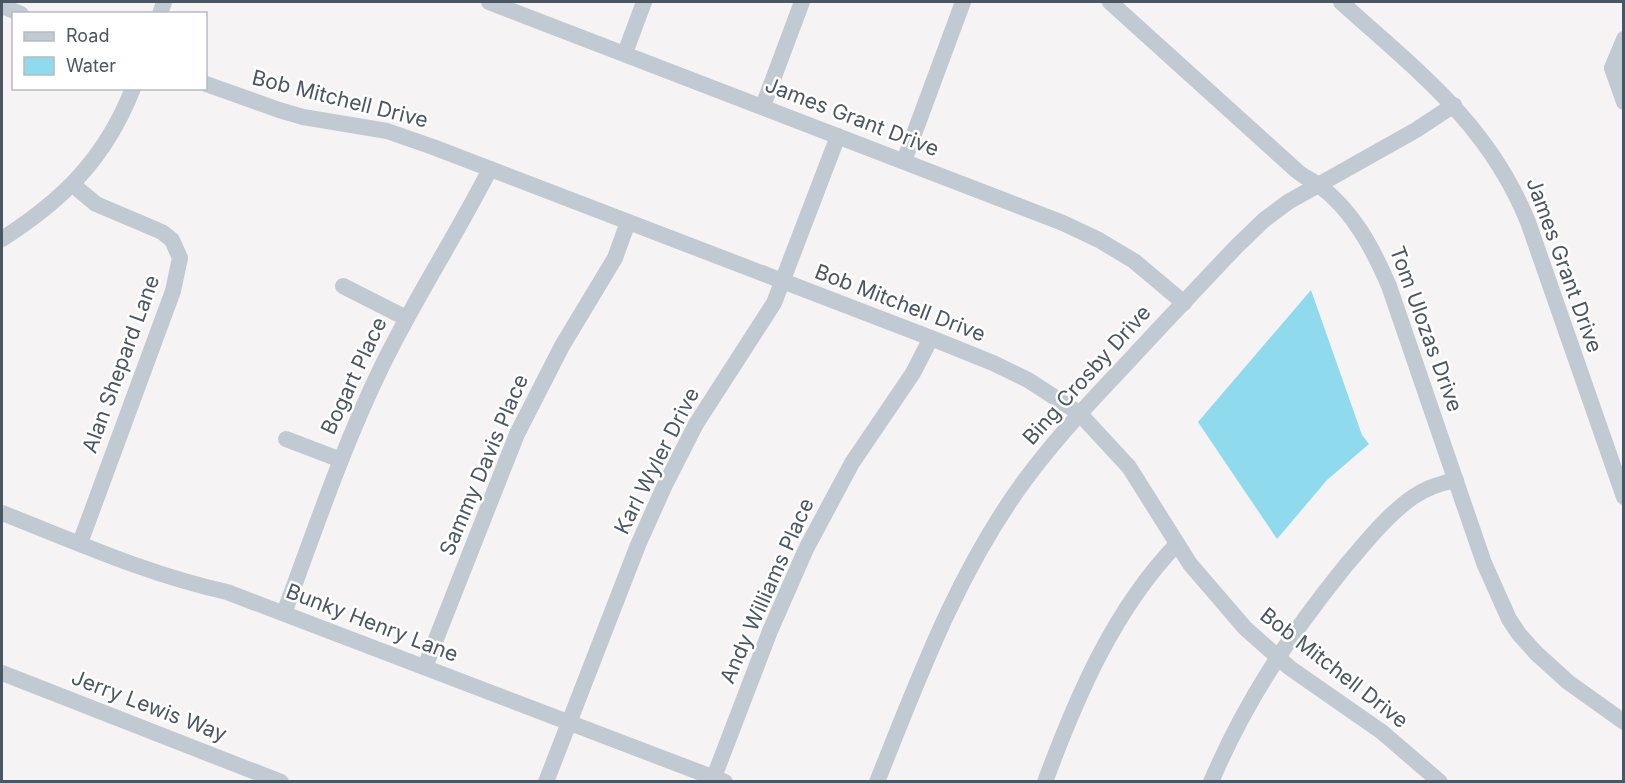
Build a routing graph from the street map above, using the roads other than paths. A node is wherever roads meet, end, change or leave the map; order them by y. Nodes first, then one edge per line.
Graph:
1 (489, 2) edge
2 (644, 2) edge
3 (802, 2) edge
4 (963, 2) edge
5 (1110, 2) edge
6 (1341, 2) edge
7 (2, 6) edge
8 (16, 12) edge
9 (1623, 39) edge
10 (625, 54) junction
11 (1618, 70) edge
12 (207, 84) edge
13 (132, 90) edge
14 (1623, 102) edge
15 (1454, 105) junction
16 (763, 106) junction
17 (838, 136) junction
18 (904, 162) junction
19 (490, 169) junction
20 (74, 185) junction
21 (1319, 185) junction
22 (628, 222) junction
23 (2, 239) edge
24 (782, 281) junction
25 (343, 286) dead end
26 (1184, 303) junction
27 (406, 318) junction
28 (931, 338) junction
29 (1079, 413) junction
30 (286, 439) dead end
31 (341, 460) junction
32 (1456, 480) junction
33 (1623, 497) edge
34 (2, 513) edge
35 (80, 543) junction
36 (1177, 544) junction
37 (284, 613) junction
38 (1277, 656) junction
39 (425, 667) junction
40 (2, 673) edge
41 (568, 722) junction
42 (1623, 722) edge
43 (262, 778) edge
44 (720, 779) edge
45 (281, 782) edge
46 (546, 782) edge
47 (877, 782) edge
48 (1045, 782) edge
49 (1211, 782) edge
50 (1440, 782) edge

1 - 10 street, James Grant Drive
2 - 10 street
3 - 16 street
4 - 18 street
5 - 21 street, Tom Ulozas Drive
6 - 15 street, James Grant Drive
7 - 8 street
9 - 11 street
10 - 16 street, James Grant Drive
11 - 14 street
12 - 19 street, Bob Mitchell Drive
13 - 20 street
15 - 21 street, Bing Crosby Drive
15 - 33 street, James Grant Drive
16 - 17 street, James Grant Drive
17 - 18 street, James Grant Drive
17 - 24 street, Karl Wyler Drive
18 - 26 street, James Grant Drive
19 - 22 street, Bob Mitchell Drive
19 - 27 street, Bogart Place
20 - 23 street
20 - 35 street, Alan Shepard Lane
21 - 26 street, Bing Crosby Drive
21 - 32 street, Tom Ulozas Drive
22 - 24 street, Bob Mitchell Drive
22 - 39 street, Sammy Davis Place
24 - 28 street, Bob Mitchell Drive
24 - 41 street, Karl Wyler Drive
25 - 27 street
26 - 29 street, Bing Crosby Drive
27 - 31 street, Bogart Place
28 - 29 street, Bob Mitchell Drive
28 - 44 street, Andy Williams Place
29 - 36 street, Bob Mitchell Drive
29 - 47 street, Bing Crosby Drive
30 - 31 street
31 - 37 street, Bogart Place
32 - 38 street
32 - 42 street, Tom Ulozas Drive
34 - 35 street, Bunky Henry Lane
35 - 37 street, Bunky Henry Lane
36 - 38 street, Bob Mitchell Drive
36 - 48 street
37 - 39 street, Bunky Henry Lane
38 - 49 street
38 - 50 street, Bob Mitchell Drive
39 - 41 street, Bunky Henry Lane
40 - 43 street, Jerry Lewis Way
41 - 44 street, Bunky Henry Lane
41 - 46 street, Karl Wyler Drive
43 - 45 street, Jerry Lewis Way

